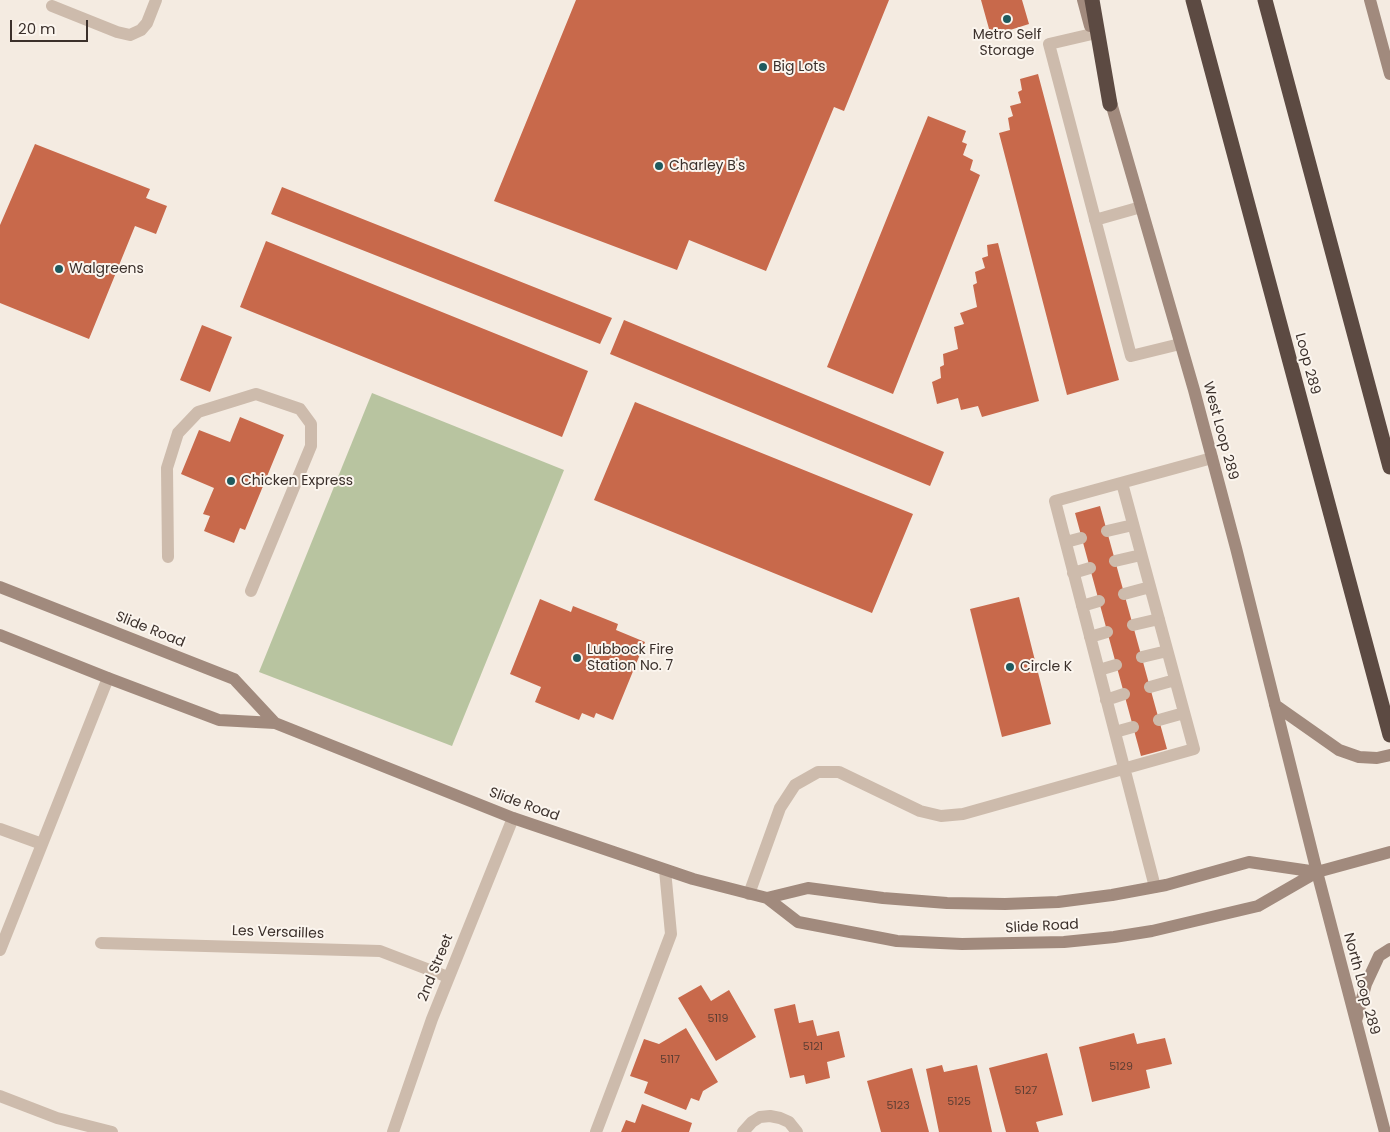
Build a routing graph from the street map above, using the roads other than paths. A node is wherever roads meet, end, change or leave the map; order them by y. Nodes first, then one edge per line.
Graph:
1 (156, 0) edge
2 (1083, 0) edge
3 (1092, 0) edge
4 (1193, 0) edge
5 (1265, 0) edge
6 (1370, 0) edge
7 (52, 6) dead end
8 (1092, 34) junction
9 (1390, 74) edge
10 (1110, 104) junction
11 (1141, 207) junction
12 (1095, 220) junction
13 (1180, 344) junction
14 (1212, 458) junction
15 (1390, 467) edge
16 (1122, 483) junction
17 (1133, 525) junction
18 (1107, 531) dead end
19 (1081, 538) dead end
20 (1066, 542) junction
21 (1141, 555) junction
22 (168, 557) dead end
23 (1115, 561) dead end
24 (1090, 568) dead end
25 (1073, 573) junction
26 (0, 587) edge
27 (1150, 587) junction
28 (251, 591) dead end
29 (1124, 594) dead end
30 (1099, 601) dead end
31 (1082, 606) junction
32 (1159, 619) junction
33 (1133, 625) dead end
34 (1108, 632) dead end
35 (0, 635) edge
36 (1090, 637) junction
37 (1167, 651) junction
38 (1142, 658) dead end
39 (1116, 664) dead end
40 (1099, 670) junction
41 (108, 678) junction
42 (1175, 680) junction
43 (1150, 687) dead end
44 (1124, 694) dead end
45 (1106, 700) junction
46 (1274, 705) junction
47 (1184, 713) junction
48 (1159, 720) dead end
49 (275, 723) junction
50 (1133, 727) dead end
51 (1115, 732) junction
52 (1390, 736) edge
53 (1390, 755) edge
54 (1124, 768) junction
55 (513, 818) junction
56 (0, 829) edge
57 (42, 844) junction
58 (1390, 852) edge
59 (665, 870) junction
60 (1317, 872) junction
61 (1155, 887) junction
62 (749, 894) junction
63 (767, 898) junction
64 (101, 944) dead end
65 (1390, 948) edge
66 (0, 950) edge
67 (448, 977) junction
68 (1356, 1023) junction
69 (0, 1096) edge
70 (112, 1132) edge
71 (393, 1132) edge
72 (596, 1132) edge
73 (743, 1132) edge
74 (797, 1132) edge
75 (1385, 1132) edge

1 - 7 street
2 - 8 main road, West Loop 289
3 - 10 highway
4 - 52 highway, Loop 289
5 - 15 highway
6 - 9 main road
8 - 10 main road, West Loop 289
8 - 12 street
10 - 11 main road, West Loop 289
11 - 12 street
11 - 13 main road, West Loop 289
12 - 13 street
13 - 14 main road, West Loop 289
14 - 16 street
14 - 46 main road, West Loop 289
16 - 17 street
16 - 20 street
17 - 18 street
17 - 21 street
19 - 20 street
20 - 25 street
21 - 23 street
21 - 27 street
22 - 28 street
24 - 25 street
25 - 31 street
26 - 49 main road, Slide Road
27 - 29 street
27 - 32 street
30 - 31 street
31 - 36 street
32 - 33 street
32 - 37 street
34 - 36 street
35 - 41 main road, Slide Road
36 - 40 street
37 - 38 street
37 - 42 street
39 - 40 street
40 - 45 street
41 - 49 main road, Slide Road
41 - 57 street
42 - 43 street
42 - 47 street
44 - 45 street
45 - 51 street
46 - 53 main road
46 - 60 main road, West Loop 289
47 - 48 street
47 - 54 street
49 - 55 main road, Slide Road
50 - 51 street
51 - 54 street
54 - 61 street
54 - 62 street
55 - 59 main road, Slide Road
55 - 67 street, 2nd Street
56 - 57 street
57 - 66 street
58 - 60 main road, Slide Road
59 - 62 main road, Slide Road
59 - 72 street
60 - 61 main road, Slide Road
60 - 63 main road, Slide Road
60 - 68 main road, North Loop 289
61 - 63 main road, Slide Road
62 - 63 main road, Slide Road
64 - 67 street, Les Versailles
65 - 68 main road
67 - 71 street, 2nd Street
68 - 75 main road, North Loop 289
69 - 70 street
73 - 74 street

